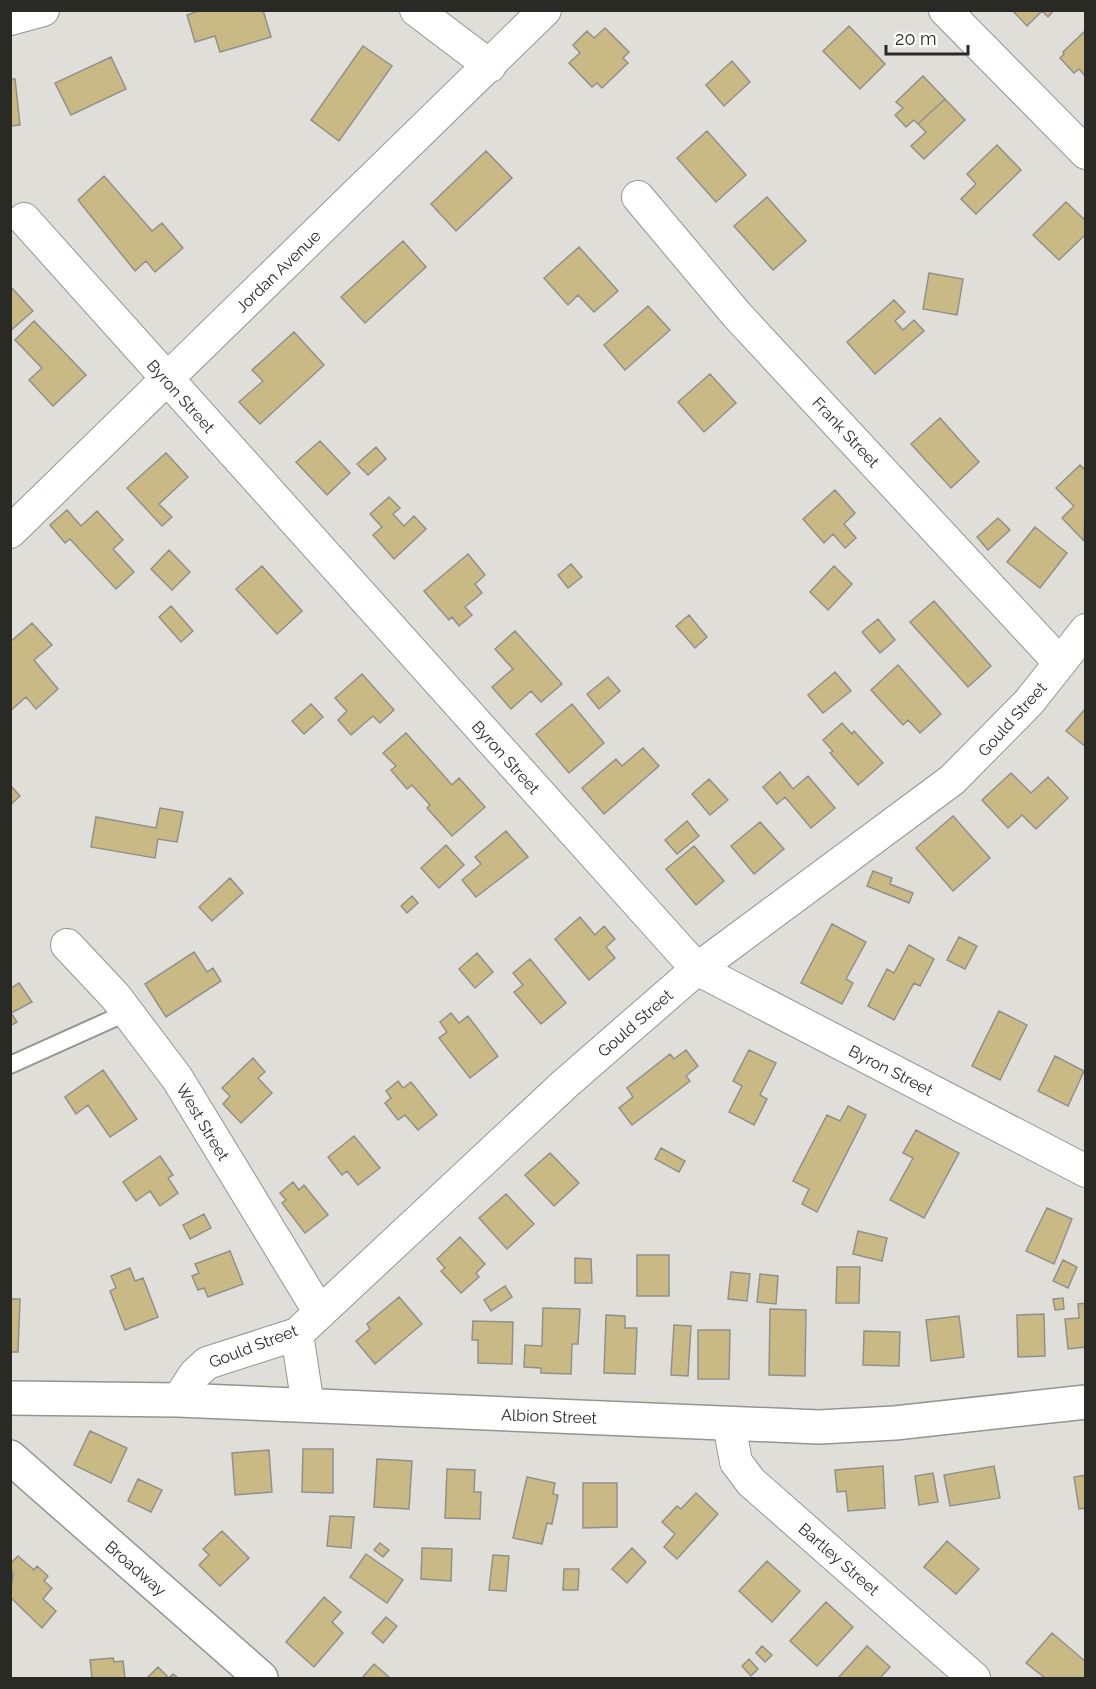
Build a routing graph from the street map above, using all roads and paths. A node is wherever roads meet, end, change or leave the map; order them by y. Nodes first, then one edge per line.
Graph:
1 (43, 10) edge
2 (416, 10) edge
3 (545, 10) edge
4 (945, 10) edge
5 (10, 19) edge
6 (490, 66) junction
7 (1086, 153) edge
8 (638, 196) dead end
9 (24, 219) dead end
10 (166, 380) junction
11 (10, 532) edge
12 (1086, 630) edge
13 (1060, 663) junction
14 (67, 945) dead end
15 (697, 969) junction
16 (128, 1012) junction
17 (10, 1065) edge
18 (1086, 1171) edge
19 (308, 1323) junction
20 (10, 1398) edge
21 (178, 1400) junction
22 (1086, 1401) edge
23 (308, 1406) junction
24 (729, 1424) junction
25 (10, 1457) edge
26 (261, 1678) edge
27 (974, 1678) edge

1 - 5 street
2 - 6 street
3 - 6 street, Jordan Avenue
4 - 7 street
6 - 10 street, Jordan Avenue
8 - 13 street, Frank Street
9 - 10 street, Byron Street
10 - 11 street, Jordan Avenue
10 - 15 street, Byron Street
12 - 13 street, Gould Street
13 - 15 street, Gould Street
14 - 16 street, West Street
15 - 18 street, Byron Street
15 - 19 street, Gould Street
16 - 17 lane
16 - 19 street, West Street
19 - 21 street, Gould Street
19 - 23 street
20 - 21 main road, Albion Street
21 - 23 main road, Albion Street
22 - 24 main road, Albion Street
23 - 24 main road, Albion Street
24 - 27 street, Bartley Street
25 - 26 main road, Broadway

